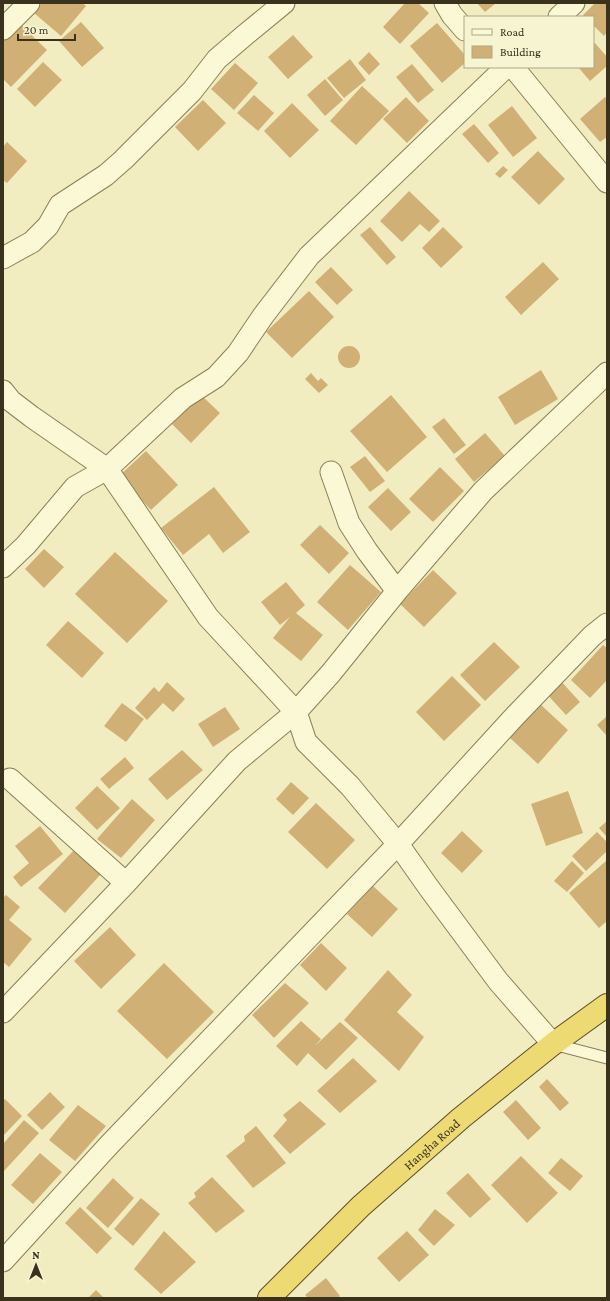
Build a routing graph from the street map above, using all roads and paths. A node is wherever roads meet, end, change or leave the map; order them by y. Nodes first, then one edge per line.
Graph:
1 (29, 3) edge
2 (284, 3) edge
3 (445, 3) edge
4 (574, 3) edge
5 (560, 16) edge
6 (3, 29) edge
7 (464, 29) edge
8 (505, 68) edge
9 (514, 68) edge
10 (607, 182) edge
11 (3, 258) edge
12 (607, 373) edge
13 (3, 391) edge
14 (107, 469) junction
15 (331, 472) dead end
16 (3, 567) edge
17 (397, 591) junction
18 (607, 624) edge
19 (296, 712) junction
20 (10, 779) dead end
21 (398, 844) junction
22 (126, 883) junction
23 (607, 1006) edge
24 (3, 1012) edge
25 (553, 1044) junction
26 (607, 1058) edge
27 (3, 1261) edge
28 (269, 1298) edge

1 - 6 street
2 - 11 street
3 - 7 street
4 - 5 street
8 - 14 street
9 - 10 street
12 - 17 street
13 - 14 street
14 - 16 street
14 - 19 street
15 - 17 street
17 - 19 street
18 - 21 street
19 - 21 street
19 - 22 street
20 - 22 street
21 - 25 street
21 - 27 street
22 - 24 street
23 - 25 highway, Hangha Road
25 - 26 lane
25 - 28 highway, Hangha Road

